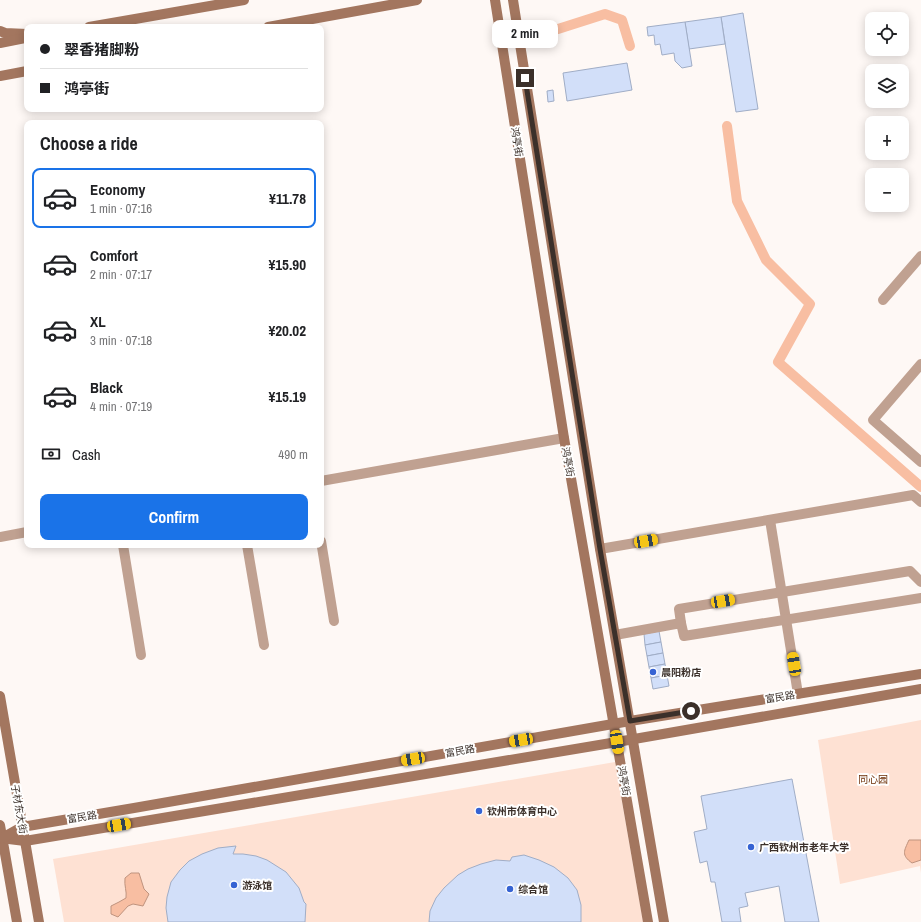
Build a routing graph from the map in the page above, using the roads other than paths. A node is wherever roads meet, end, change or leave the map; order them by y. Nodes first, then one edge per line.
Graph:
1 (244, 0) edge
2 (417, 0) edge
3 (495, 0) edge
4 (513, 0) edge
5 (106, 24) edge
6 (285, 24) edge
7 (0, 31) edge
8 (24, 34) edge
9 (24, 38) edge
10 (0, 42) edge
11 (24, 71) edge
12 (24, 72) edge
13 (0, 76) edge
14 (0, 81) edge
15 (921, 256) edge
16 (883, 300) dead end
17 (921, 364) edge
18 (564, 438) junction
19 (921, 462) edge
20 (324, 480) edge
21 (921, 502) edge
22 (770, 520) junction
23 (24, 533) edge
24 (0, 537) edge
25 (123, 548) edge
26 (248, 548) edge
27 (322, 548) edge
28 (600, 549) junction
29 (921, 582) edge
30 (782, 591) junction
31 (921, 598) edge
32 (786, 620) junction
33 (334, 622) dead end
34 (681, 622) junction
35 (615, 635) junction
36 (264, 646) dead end
37 (141, 655) dead end
38 (921, 674) edge
39 (921, 689) edge
40 (798, 694) junction
41 (0, 696) edge
42 (630, 721) junction
43 (614, 724) junction
44 (633, 739) junction
45 (617, 742) junction
46 (0, 825) edge
47 (22, 826) junction
48 (1, 838) edge
49 (25, 841) junction
50 (17, 922) edge
51 (39, 922) edge
52 (648, 922) edge
53 (664, 922) edge

1 - 5 street
2 - 6 street
3 - 18 street, 鸿亭街
4 - 28 street, 鸿亭街
7 - 8 street
9 - 10 street
11 - 13 street
12 - 14 street
15 - 16 street
17 - 19 street
18 - 20 street
18 - 43 street, 鸿亭街
21 - 22 street
22 - 28 street
22 - 30 street
23 - 24 street
25 - 37 street
26 - 36 street
27 - 33 street
28 - 35 street, 鸿亭街
29 - 30 street
30 - 32 street
30 - 34 street
31 - 32 street
32 - 34 street
32 - 40 street
34 - 35 street
35 - 42 street, 鸿亭街
38 - 40 street, 富民路
39 - 44 street, 富民路
40 - 42 street, 富民路
41 - 47 street, 子材东大街
42 - 43 street, 富民路
42 - 44 street, 鸿亭街
43 - 45 street, 鸿亭街
43 - 47 street, 富民路
44 - 45 street, 富民路
44 - 53 street, 鸿亭街
45 - 49 street, 富民路
45 - 52 street, 鸿亭街
46 - 48 street
47 - 48 street, 富民路
47 - 49 street, 子材东大街
48 - 49 street, 富民路
48 - 50 street
49 - 51 street, 子材东大街

